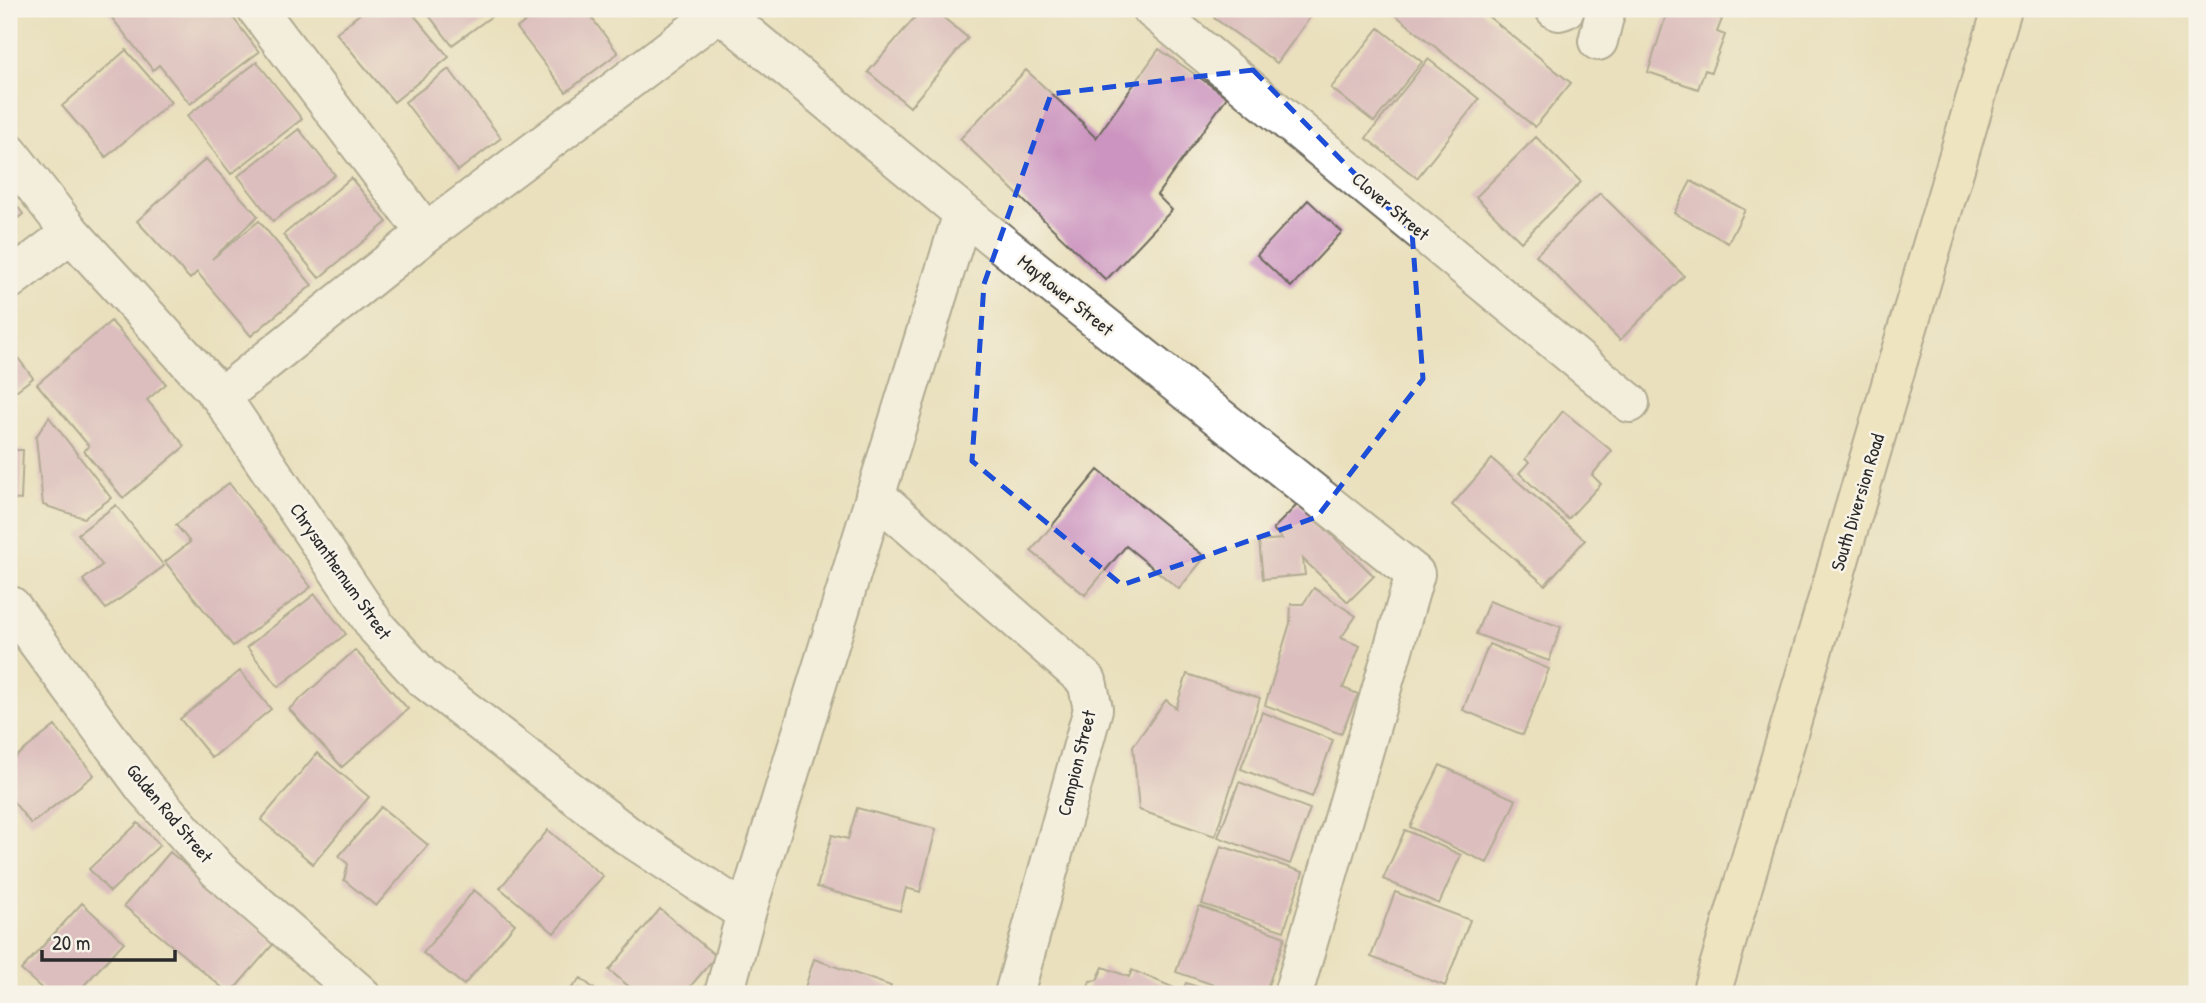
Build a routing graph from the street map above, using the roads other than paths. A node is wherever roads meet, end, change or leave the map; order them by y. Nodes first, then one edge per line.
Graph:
1 (1153, 9) edge
2 (1555, 9) edge
3 (1565, 9) edge
4 (2002, 9) edge
5 (722, 10) edge
6 (265, 12) edge
7 (9, 153) edge
8 (963, 213) junction
9 (71, 233) junction
10 (426, 233) junction
11 (9, 280) edge
12 (221, 397) junction
13 (1630, 403) dead end
14 (875, 495) junction
15 (9, 608) edge
16 (746, 913) junction
17 (360, 994) edge
18 (724, 994) edge
19 (1014, 994) edge
20 (1293, 994) edge
21 (1711, 994) edge

1 - 13 street, Clover Street
2 - 3 street
4 - 21 main road, South Diversion Road
5 - 8 street, Mayflower Street
5 - 10 street
6 - 10 street
7 - 9 street, Chrysanthemum Street
8 - 14 street
8 - 20 street, Mayflower Street
9 - 11 street
9 - 12 street, Chrysanthemum Street
10 - 12 street
12 - 16 street, Chrysanthemum Street
14 - 16 street
14 - 19 street, Campion Street
15 - 17 street, Golden Rod Street
16 - 18 street

